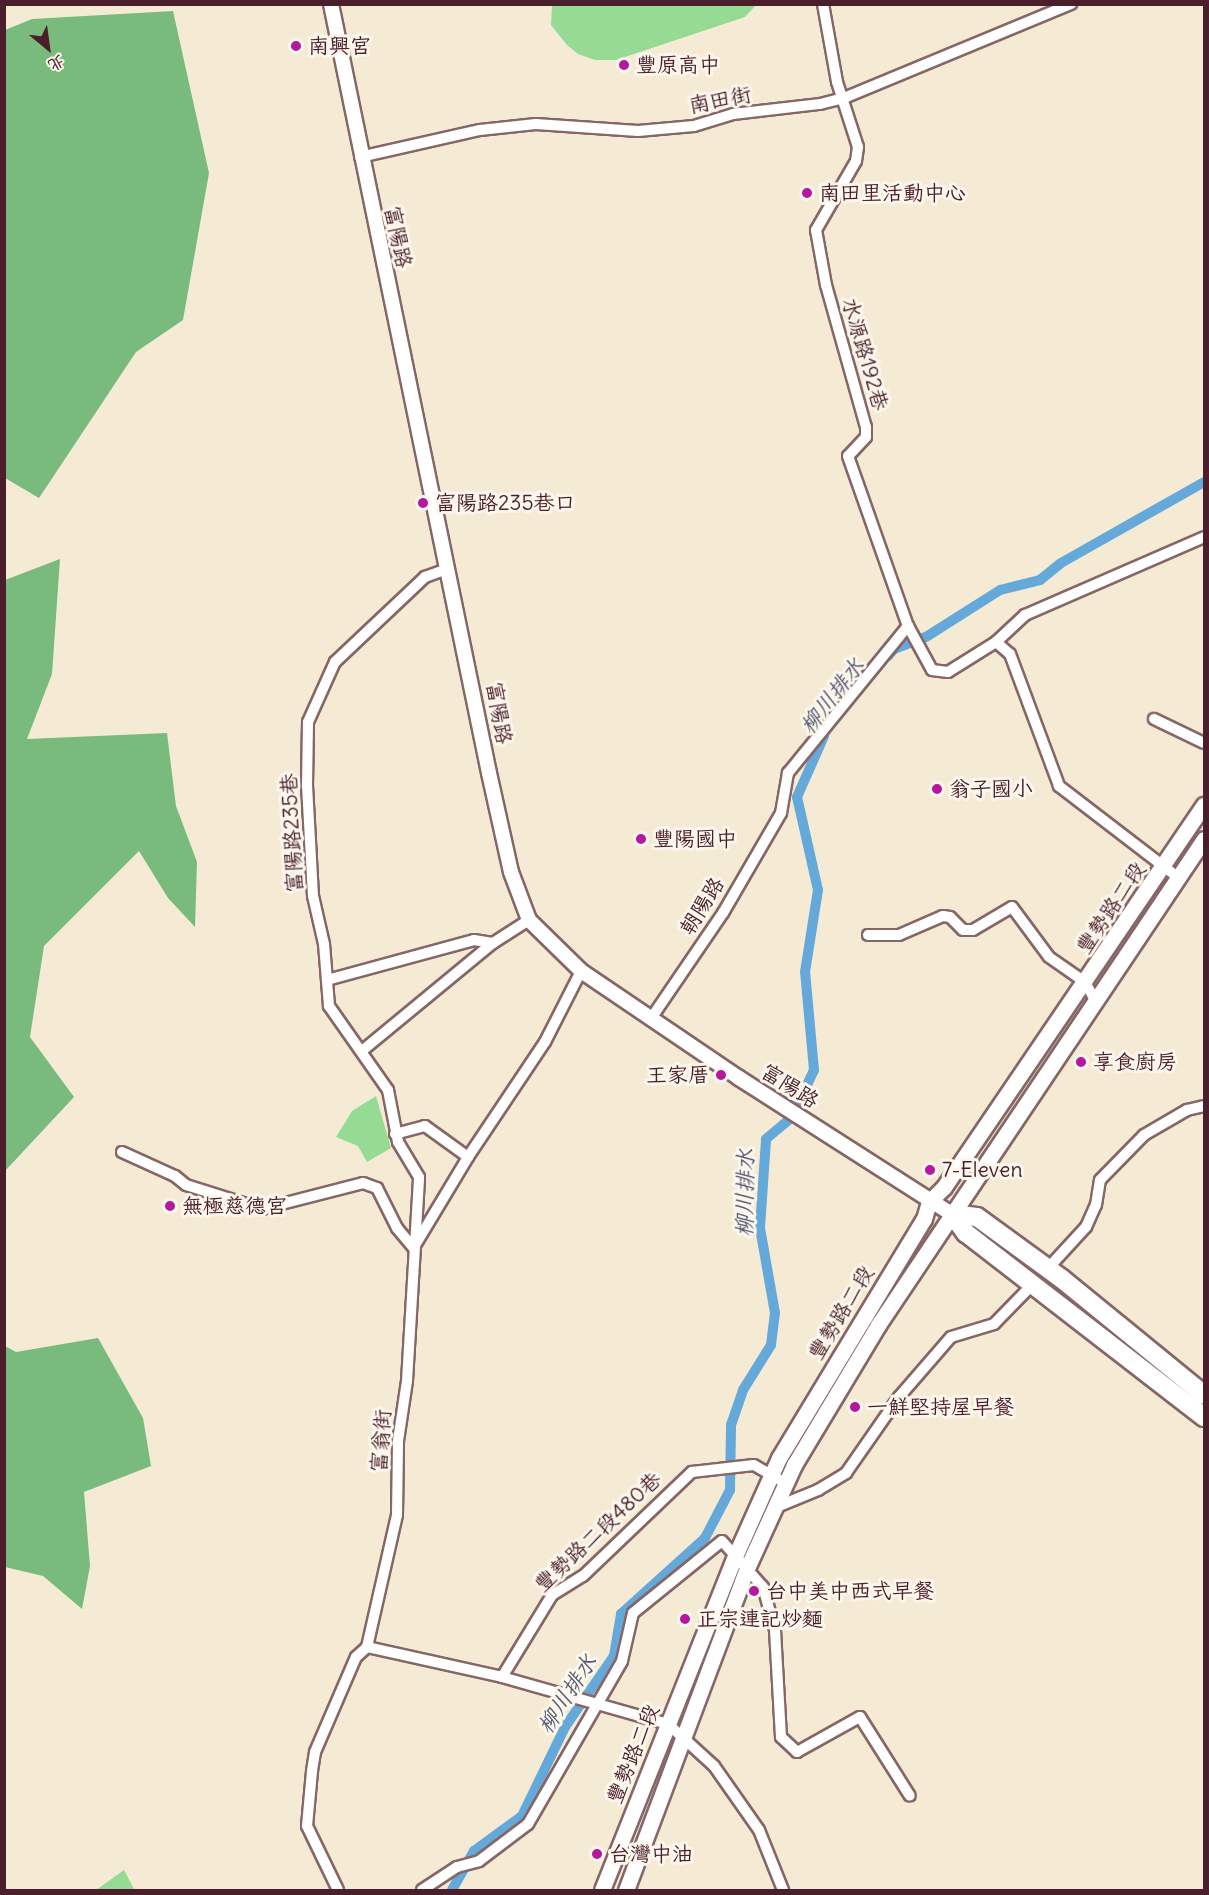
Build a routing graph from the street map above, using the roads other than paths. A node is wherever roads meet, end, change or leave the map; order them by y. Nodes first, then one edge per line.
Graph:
1 (331, 4) edge
2 (823, 4) edge
3 (1071, 4) edge
4 (844, 98) junction
5 (360, 157) junction
6 (1204, 537) edge
7 (447, 569) junction
8 (908, 626) junction
9 (996, 642) junction
10 (1154, 719) dead end
11 (1204, 742) edge
12 (1204, 805) edge
13 (1204, 839) edge
14 (1165, 867) junction
15 (1179, 878) junction
16 (529, 920) junction
17 (868, 935) dead end
18 (493, 944) junction
19 (581, 971) junction
20 (327, 980) junction
21 (1085, 982) junction
22 (1096, 1002) junction
23 (652, 1017) junction
24 (363, 1050) junction
25 (1204, 1106) edge
26 (395, 1134) junction
27 (122, 1152) dead end
28 (468, 1157) junction
29 (929, 1202) junction
30 (952, 1214) junction
31 (414, 1248) junction
32 (1051, 1264) dead end
33 (1029, 1288) dead end
34 (1204, 1395) edge
35 (1204, 1417) edge
36 (771, 1474) junction
37 (785, 1483) junction
38 (774, 1508) junction
39 (736, 1554) junction
40 (748, 1566) junction
41 (367, 1647) junction
42 (502, 1677) junction
43 (595, 1701) junction
44 (669, 1724) junction
45 (684, 1737) junction
46 (910, 1796) dead end
47 (338, 1890) edge
48 (422, 1890) edge
49 (603, 1890) edge
50 (626, 1890) edge
51 (783, 1890) edge

1 - 5 street, 富陽路
2 - 4 street, 水源路192巷
3 - 4 street, 南田街
4 - 5 street, 南田街
4 - 8 street, 水源路192巷
5 - 7 street, 富陽路
6 - 9 street
7 - 16 street, 富陽路
7 - 20 street, 富陽路235巷
8 - 9 street, 水源路192巷
8 - 23 street, 朝陽路
9 - 14 street
10 - 11 street
12 - 14 main road, 豐勢路二段
13 - 15 main road, 豐勢路二段
14 - 15 street
14 - 21 main road, 豐勢路二段
15 - 22 main road, 豐勢路二段
16 - 18 street
16 - 19 street, 富陽路
17 - 21 street
18 - 20 street
18 - 24 street
19 - 23 street, 富陽路
19 - 28 street, 富翁街
20 - 24 street, 富陽路235巷
21 - 22 street
21 - 29 main road, 豐勢路二段
22 - 30 main road, 豐勢路二段
23 - 29 street, 富陽路
24 - 26 street, 富陽路235巷
25 - 32 street
26 - 28 street
26 - 31 street, 富陽路235巷
27 - 31 street
28 - 31 street, 富翁街
29 - 30 street, 富陽路
29 - 36 main road, 豐勢路二段
30 - 34 highway
30 - 35 highway
30 - 37 main road, 豐勢路二段
31 - 41 street, 富翁街
33 - 38 street
36 - 37 street, 豐勢路二段480巷
36 - 39 main road, 豐勢路二段
36 - 42 street, 豐勢路二段480巷
37 - 38 main road, 豐勢路二段
38 - 40 main road, 豐勢路二段
39 - 40 street
39 - 43 street
39 - 44 main road, 豐勢路二段
40 - 45 main road, 豐勢路二段
40 - 46 street
41 - 42 street
41 - 47 street
42 - 43 street
43 - 44 street
43 - 48 street
44 - 45 street
44 - 49 main road, 豐勢路二段
45 - 50 main road, 豐勢路二段
45 - 51 street

